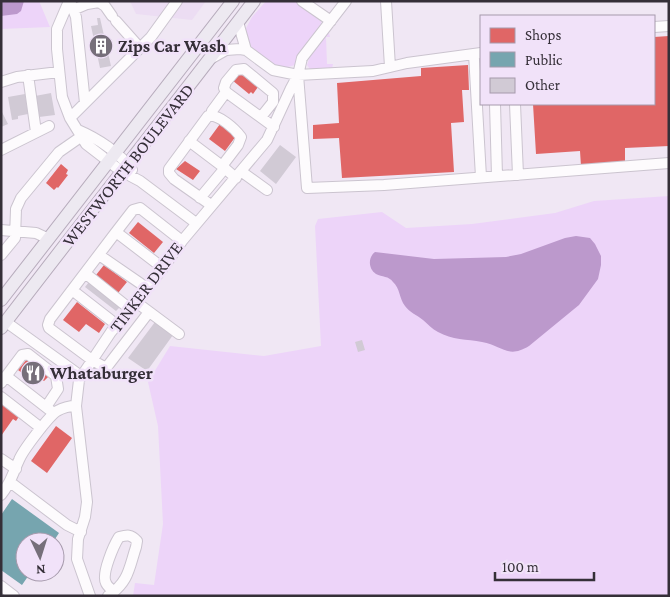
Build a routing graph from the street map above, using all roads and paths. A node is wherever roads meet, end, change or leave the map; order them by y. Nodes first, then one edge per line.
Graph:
1 (177, 1) edge
2 (233, 1) edge
3 (254, 1) edge
4 (302, 1) edge
5 (346, 1) edge
6 (386, 1) edge
7 (71, 4) edge
8 (331, 21) junction
9 (238, 22) junction
10 (655, 26) edge
11 (669, 26) edge
12 (140, 48) junction
13 (246, 50) junction
14 (478, 54) edge
15 (212, 58) junction
16 (390, 67) junction
17 (58, 72) junction
18 (28, 75) junction
19 (298, 75) junction
20 (1, 82) edge
21 (226, 92) junction
22 (479, 97) edge
23 (85, 103) junction
24 (495, 105) edge
25 (515, 105) edge
26 (213, 115) junction
27 (258, 116) junction
28 (70, 118) junction
29 (49, 126) dead end
30 (274, 127) junction
31 (36, 132) junction
32 (79, 133) junction
33 (189, 142) junction
34 (1, 150) edge
35 (112, 157) junction
36 (669, 163) edge
37 (124, 167) junction
38 (223, 167) junction
39 (239, 175) junction
40 (518, 175) junction
41 (497, 176) junction
42 (482, 178) junction
43 (267, 190) dead end
44 (200, 198) junction
45 (211, 205) junction
46 (196, 223) junction
47 (59, 226) junction
48 (1, 230) edge
49 (17, 231) junction
50 (116, 232) junction
51 (49, 238) junction
52 (182, 241) junction
53 (1, 255) edge
54 (99, 255) junction
55 (163, 268) junction
56 (85, 273) junction
57 (147, 288) junction
58 (72, 290) junction
59 (1, 300) edge
60 (133, 305) junction
61 (149, 312) junction
62 (3, 325) edge
63 (117, 325) junction
64 (179, 334) dead end
65 (92, 360) junction
66 (81, 376) junction
67 (4, 380) edge
68 (1, 397) edge
69 (76, 406) junction
70 (48, 408) junction
71 (41, 428) junction
72 (1, 459) edge
73 (16, 469) junction
74 (10, 482) junction
75 (1, 495) edge
76 (80, 532) junction
77 (1, 586) edge
78 (111, 594) edge
79 (14, 596) edge
80 (90, 596) edge

1 - 12 street
2 - 35 main road, WESTWORTH BOULEVARD
3 - 9 main road, WESTWORTH BOULEVARD
4 - 8 street
5 - 8 street, TINKER DRIVE
6 - 16 street
7 - 12 street
7 - 17 street
7 - 23 street
8 - 19 street, TINKER DRIVE
9 - 13 street
9 - 15 main road, WESTWORTH BOULEVARD
10 - 11 street
12 - 23 street
13 - 15 street
13 - 19 street
14 - 16 street
14 - 22 street
15 - 37 main road, WESTWORTH BOULEVARD
16 - 19 street
17 - 18 street
17 - 28 street
18 - 20 street
18 - 31 street
19 - 30 street, TINKER DRIVE
19 - 42 street
21 - 26 street
21 - 27 street
21 - 27 street
22 - 42 street
23 - 28 street
24 - 41 street
25 - 40 street
26 - 33 street
26 - 38 street
27 - 30 street
28 - 32 street
29 - 31 street
30 - 39 street, TINKER DRIVE
31 - 34 street
32 - 35 street
32 - 49 street
33 - 38 street
33 - 44 street
35 - 37 street
35 - 47 main road, WESTWORTH BOULEVARD
36 - 40 street
37 - 46 street
37 - 62 main road, WESTWORTH BOULEVARD
38 - 39 street
38 - 44 street
39 - 43 street
39 - 45 street, TINKER DRIVE
40 - 41 street
41 - 42 street
44 - 45 street
45 - 46 street, TINKER DRIVE
46 - 52 street, TINKER DRIVE
47 - 51 main road, WESTWORTH BOULEVARD
47 - 62 main road
48 - 49 street
49 - 51 street
49 - 53 street
50 - 52 street
50 - 54 street
50 - 55 street
51 - 59 main road, WESTWORTH BOULEVARD
52 - 55 street, TINKER DRIVE
54 - 56 street
54 - 57 street
55 - 57 street, TINKER DRIVE
56 - 58 street
56 - 60 street
57 - 60 street, TINKER DRIVE
58 - 63 street
58 - 65 street
60 - 61 street
60 - 63 street, TINKER DRIVE
61 - 64 street
61 - 65 street, TINKER DRIVE
62 - 66 street
63 - 65 street, TINKER DRIVE
65 - 66 street, TINKER DRIVE
66 - 69 street, TINKER DRIVE
67 - 70 street
67 - 70 street
68 - 71 street
69 - 70 street
69 - 76 street, TINKER DRIVE
70 - 71 street
71 - 73 street
72 - 73 street
73 - 74 street
74 - 75 street
74 - 76 street
76 - 80 street, TINKER DRIVE
77 - 79 street
78 - 78 street

